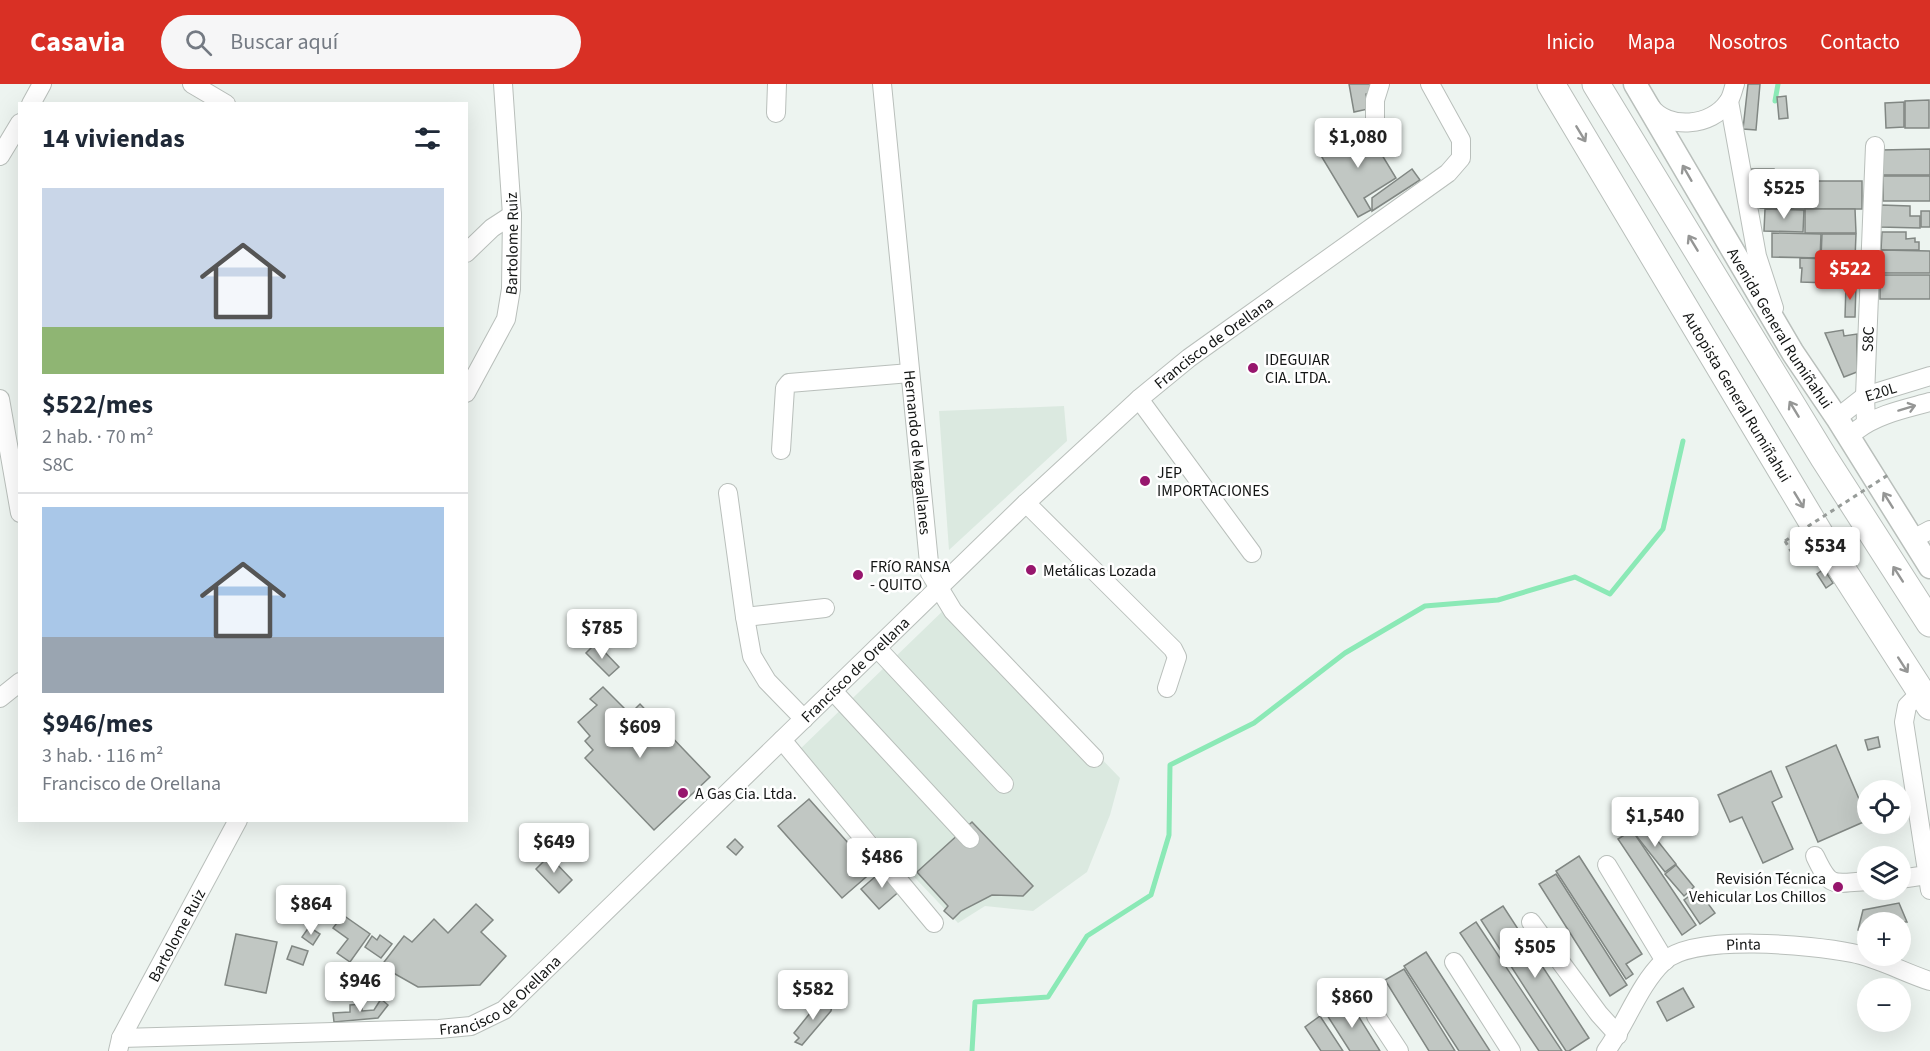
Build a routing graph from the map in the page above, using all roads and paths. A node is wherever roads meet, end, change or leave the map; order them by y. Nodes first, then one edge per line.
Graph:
1 (42, 84) edge
2 (192, 84) edge
3 (503, 84) edge
4 (777, 84) edge
5 (882, 84) edge
6 (1380, 84) edge
7 (1430, 84) edge
8 (1551, 84) edge
9 (1596, 84) edge
10 (1735, 84) edge
11 (1638, 89) edge
12 (1729, 101) junction
13 (32, 102) edge
14 (223, 102) edge
15 (776, 113) dead end
16 (1375, 120) dead end
17 (18, 126) edge
18 (1875, 146) dead end
19 (0, 156) edge
20 (512, 215) junction
21 (468, 251) edge
22 (1793, 353) junction
23 (910, 374) junction
24 (1930, 376) edge
25 (468, 389) edge
26 (1865, 396) junction
27 (0, 399) edge
28 (1139, 399) junction
29 (1930, 402) edge
30 (1850, 426) junction
31 (781, 450) dead end
32 (1888, 475) dead end
33 (728, 493) dead end
34 (18, 502) edge
35 (1026, 503) junction
36 (1922, 534) edge
37 (1252, 553) dead end
38 (1794, 556) dead end
39 (1930, 567) edge
40 (940, 587) junction
41 (825, 608) dead end
42 (745, 617) junction
43 (1930, 623) edge
44 (877, 648) junction
45 (18, 684) edge
46 (1167, 688) dead end
47 (833, 691) junction
48 (0, 698) edge
49 (1926, 699) edge
50 (804, 719) junction
51 (782, 740) junction
52 (1094, 758) dead end
53 (1004, 784) dead end
54 (236, 822) edge
55 (970, 839) dead end
56 (1815, 856) dead end
57 (1607, 865) dead end
58 (1911, 880) edge
59 (1857, 882) edge
60 (1929, 882) edge
61 (934, 922) dead end
62 (1531, 922) dead end
63 (1665, 961) junction
64 (1454, 962) dead end
65 (1930, 981) edge
66 (1376, 1016) dead end
67 (1618, 1035) junction
68 (119, 1045) edge
69 (1399, 1051) edge
70 (1511, 1051) edge
71 (1606, 1051) edge

1 - 13 street
2 - 14 street
3 - 20 street, Bartolome Ruiz
4 - 15 street
5 - 23 street, Hernando de Magallanes
6 - 16 street
7 - 28 street, Francisco de Orellana
8 -> 49 highway, Autopista General Rumiñahui
43 -> 9 highway
10 - 12 street
11 - 12 street
22 -> 11 main road, Avenida General Rumiñahui
12 - 22 street
17 - 19 street
18 - 26 street, S8C
20 - 21 street
20 - 25 street, Bartolome Ruiz
22 - 30 main road, Avenida General Rumiñahui
23 - 31 street
23 - 40 street, Hernando de Magallanes
24 - 26 street, E20L
26 - 30 street, E20L
26 - 30 street, S8C
27 - 34 street
28 - 35 street, Francisco de Orellana
28 - 37 street
30 -> 29 street, E20L
36 -> 30 main road, Avenida General Rumiñahui
32 - 38 path, bridge
33 - 42 street
35 - 40 street, Francisco de Orellana
35 - 46 street
36 - 39 main road, Avenida General Rumiñahui
40 - 44 street, Francisco de Orellana
40 - 52 street, Hernando de Magallanes
41 - 42 street
42 - 50 street
44 - 47 street, Francisco de Orellana
44 - 53 street
45 - 48 street
47 - 50 street, Francisco de Orellana
47 - 55 street
49 - 60 street
50 - 51 street, Francisco de Orellana
51 - 61 street
51 - 68 street, Francisco de Orellana
54 - 68 street, Bartolome Ruiz
56 - 59 street
57 - 63 street
58 - 60 street
62 - 67 street
63 - 65 street, Pinta
63 - 67 street, Pinta
64 - 70 street
66 - 69 street
67 - 71 street, Pinta

